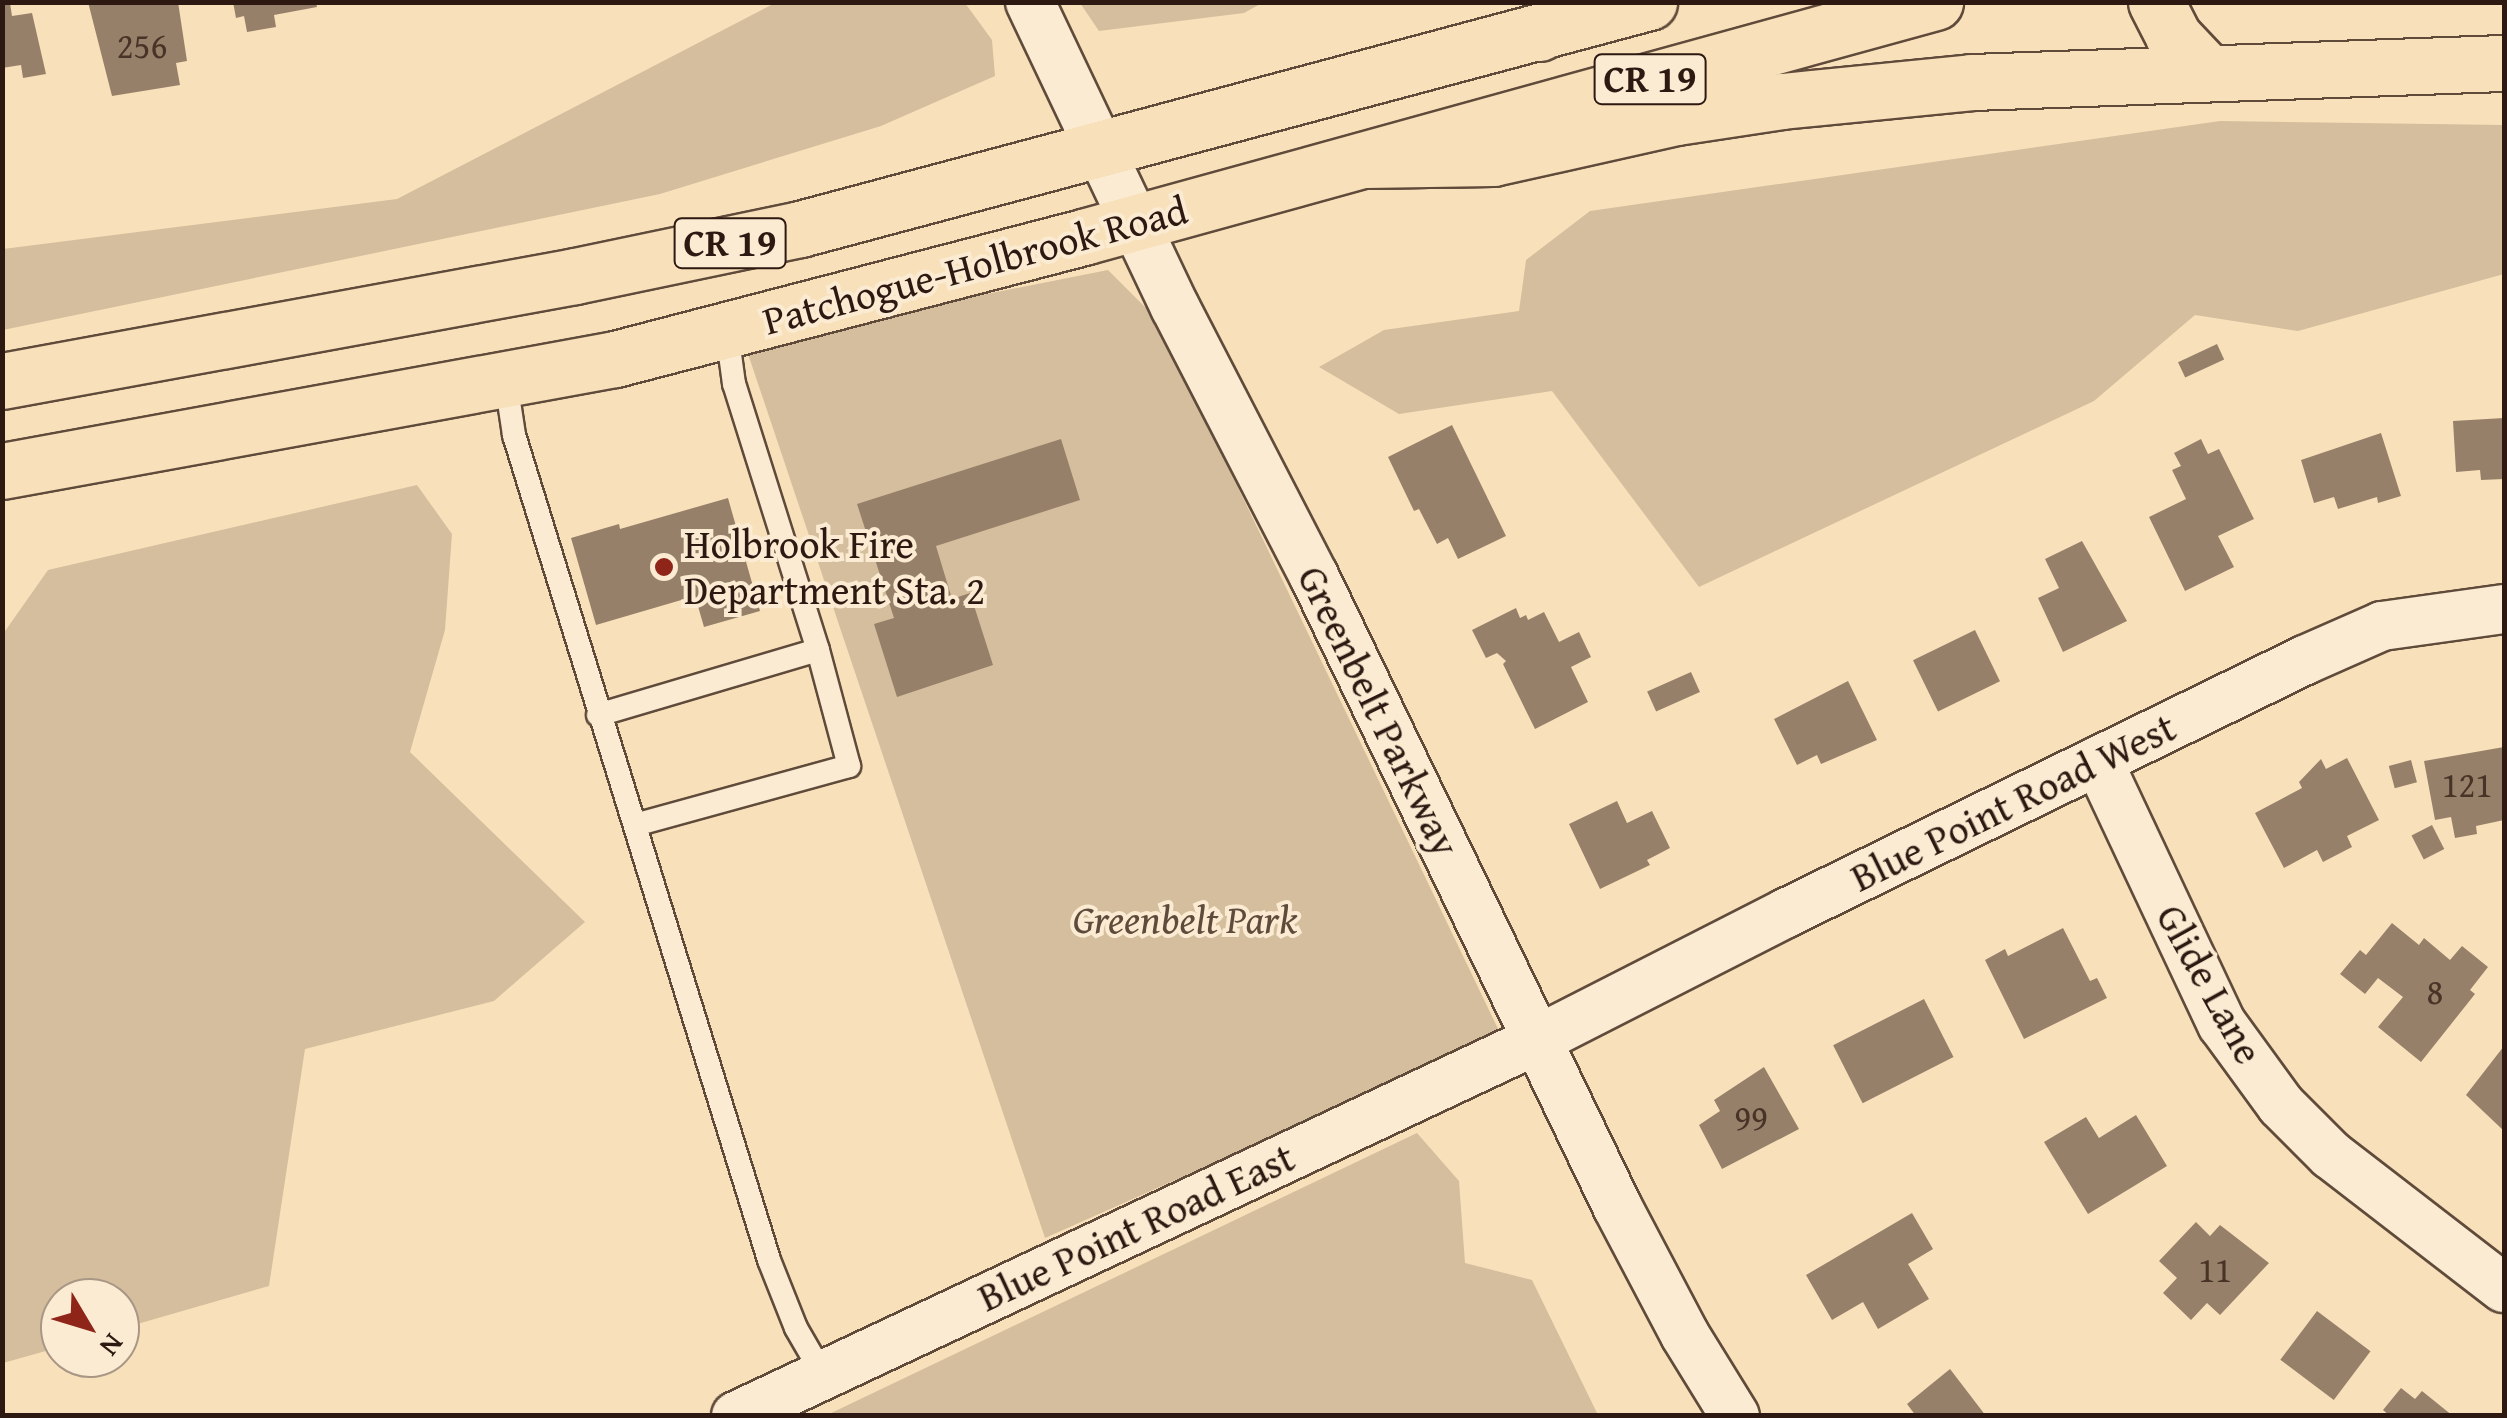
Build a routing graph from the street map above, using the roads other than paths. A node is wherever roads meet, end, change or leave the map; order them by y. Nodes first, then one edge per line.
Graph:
1 (1030, 2) edge
2 (1594, 2) edge
3 (1649, 2) edge
4 (1935, 2) edge
5 (2156, 2) edge
6 (1539, 33) junction
7 (2504, 62) edge
8 (2206, 70) junction
9 (1102, 149) junction
10 (1365, 160) junction
11 (1136, 223) junction
12 (727, 332) junction
13 (2, 381) edge
14 (506, 382) junction
15 (2, 472) edge
16 (2504, 609) edge
17 (818, 650) junction
18 (598, 716) junction
19 (2098, 761) junction
20 (634, 825) junction
21 (1537, 1040) junction
22 (2504, 1288) edge
23 (822, 1373) junction
24 (736, 1416) edge
25 (1735, 1416) edge

1 - 9 street, Greenbelt Parkway
2 - 6 main road
3 - 6 main road, Patchogue-Holbrook Road / CR 19
4 - 10 main road, Patchogue-Holbrook Road / CR 19
5 - 8 main road
6 - 9 main road, Patchogue-Holbrook Road / CR 19
7 - 8 main road
8 - 10 main road
9 - 11 street, Greenbelt Parkway
9 - 13 main road, Patchogue-Holbrook Road / CR 19
10 - 11 main road, Patchogue-Holbrook Road / CR 19
11 - 12 main road, Patchogue-Holbrook Road / CR 19
11 - 21 street, Greenbelt Parkway
12 - 14 main road, Patchogue-Holbrook Road / CR 19
12 - 17 lane
14 - 15 main road, Patchogue-Holbrook Road / CR 19
14 - 18 lane
16 - 19 street, Blue Point Road West
17 - 18 lane
17 - 20 lane
18 - 20 lane
19 - 21 street, Blue Point Road West
19 - 22 street, Glide Lane
20 - 23 lane
21 - 23 street, Blue Point Road East
21 - 25 street, Greenbelt Parkway
23 - 24 street, Blue Point Road East

